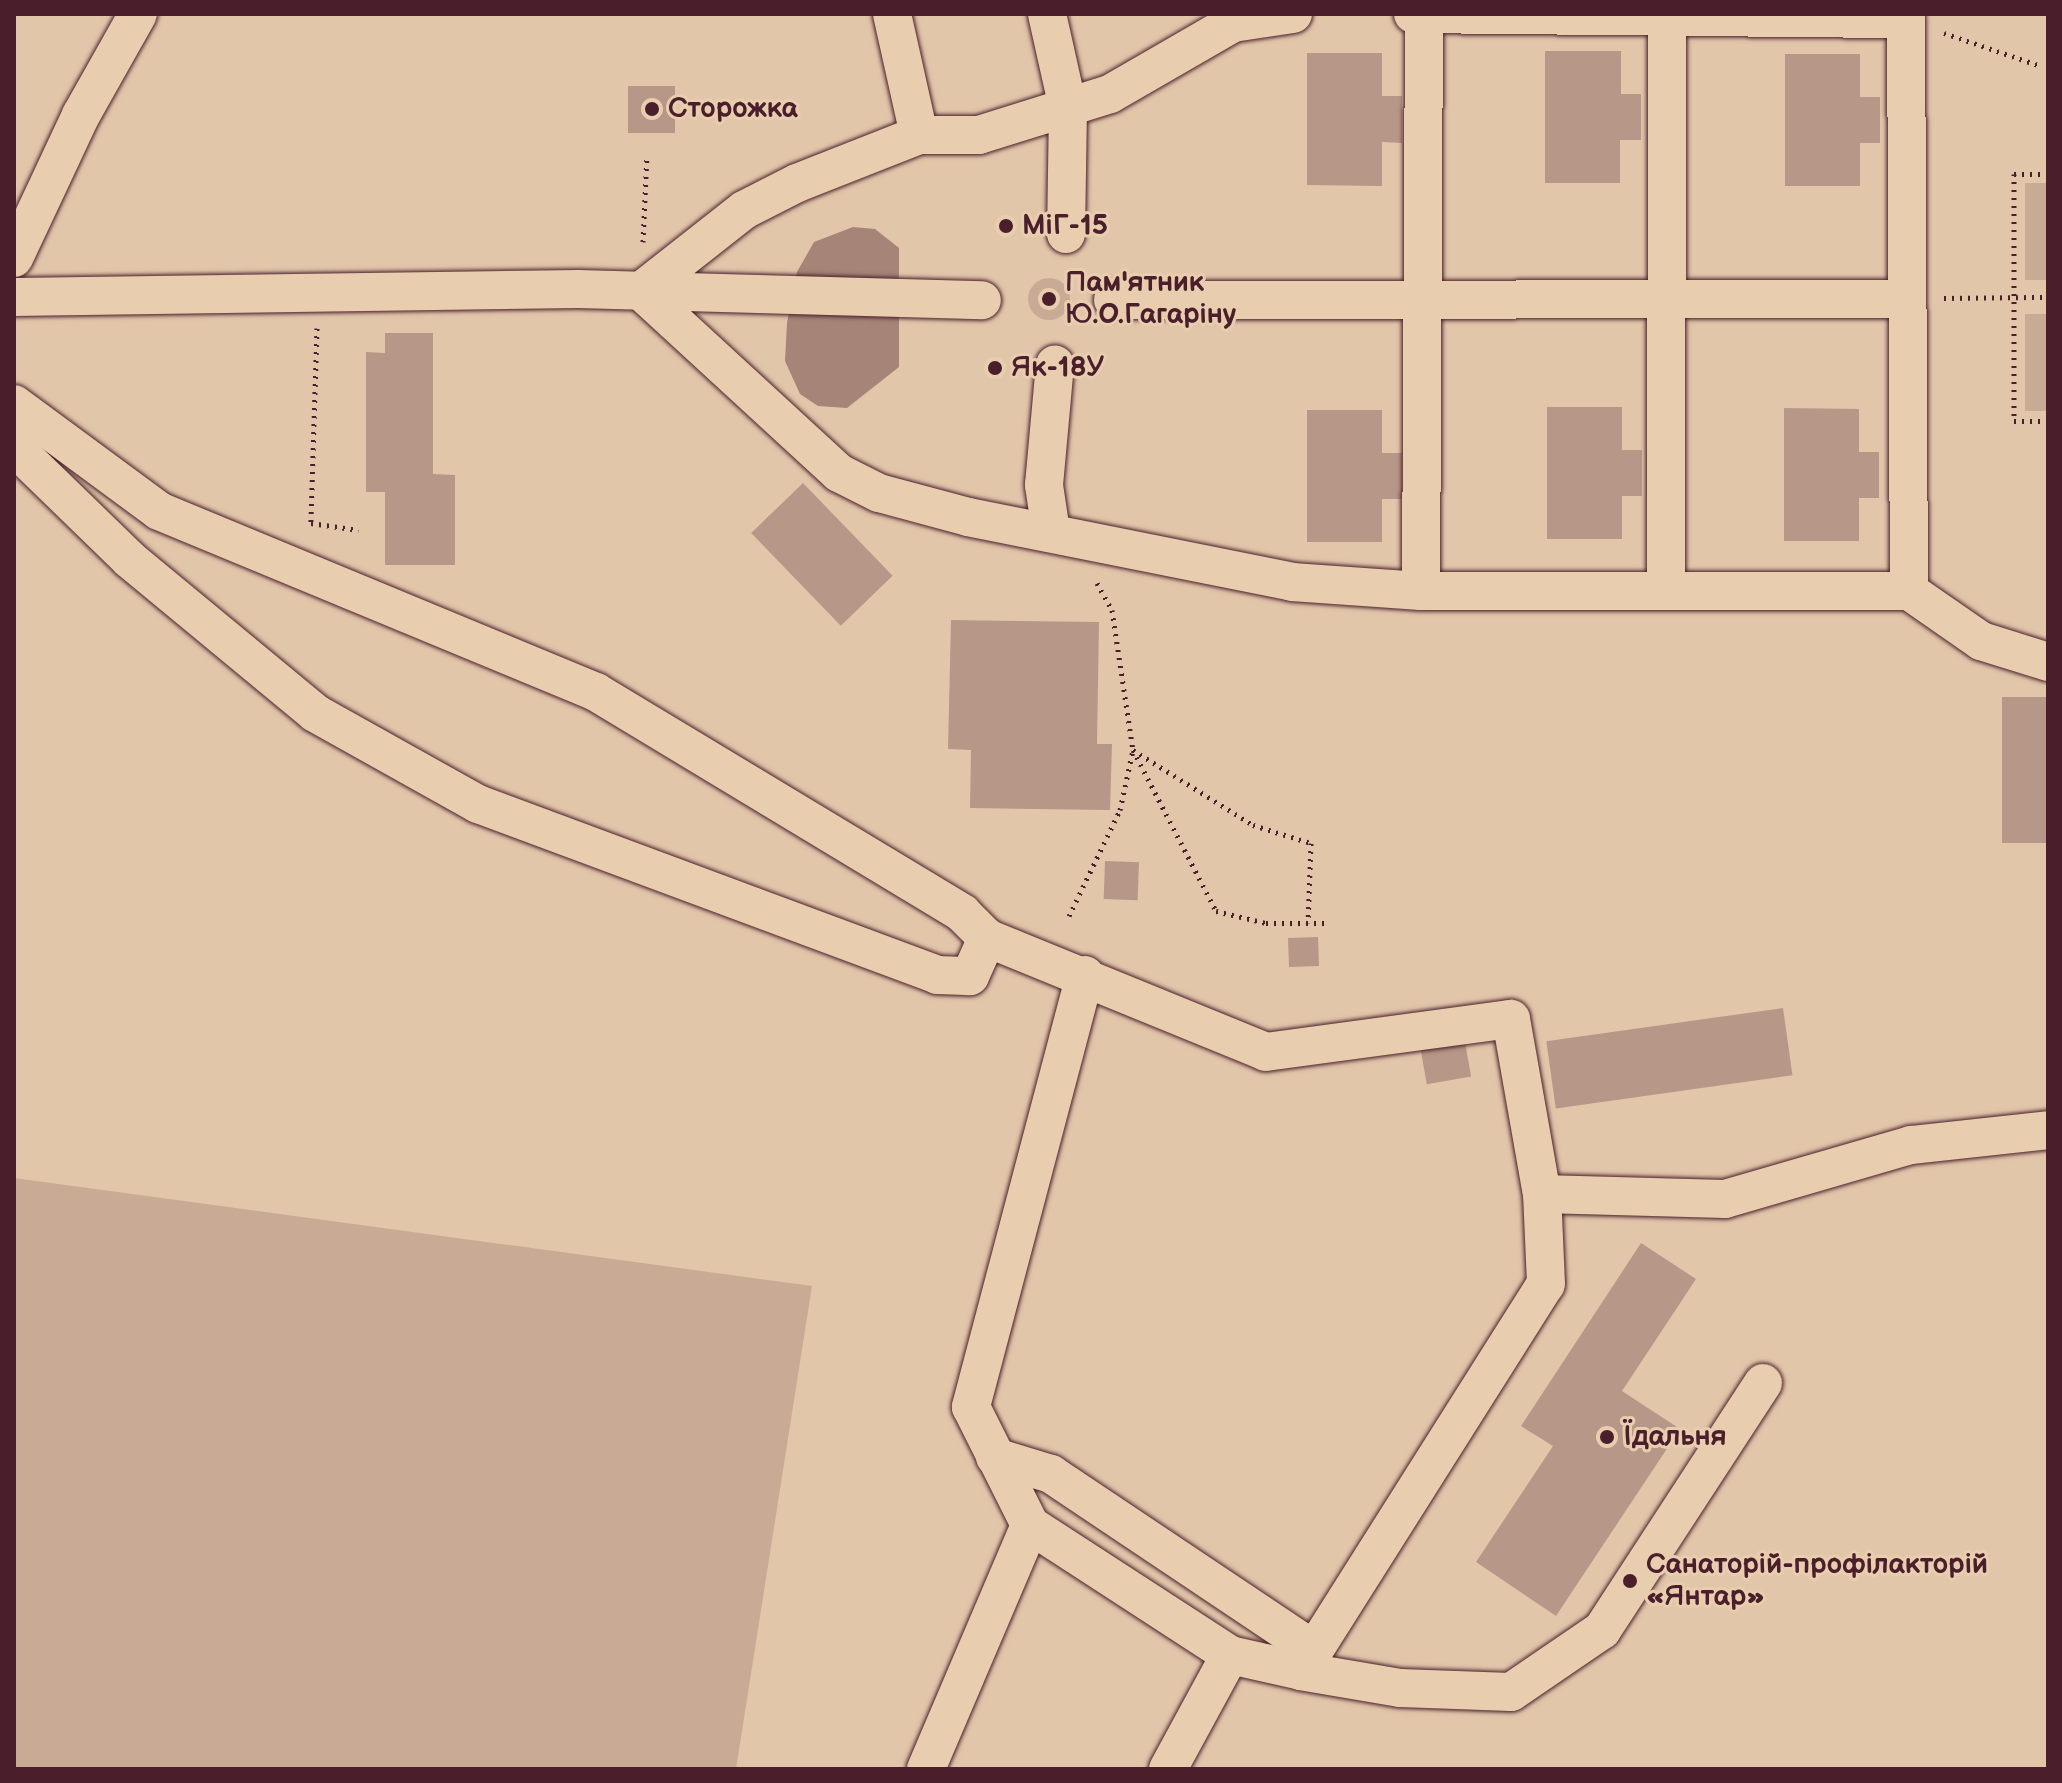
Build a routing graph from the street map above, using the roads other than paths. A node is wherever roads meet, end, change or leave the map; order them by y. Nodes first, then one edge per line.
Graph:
1 (138, 14) edge
2 (892, 14) edge
3 (1047, 14) edge
4 (1293, 14) edge
5 (1413, 14) edge
6 (1424, 14) edge
7 (1667, 17) junction
8 (1232, 18) edge
9 (1068, 108) junction
10 (919, 135) junction
11 (1066, 234) dead end
12 (14, 258) edge
13 (641, 291) junction
14 (14, 297) edge
15 (1423, 299) junction
16 (1666, 299) junction
17 (1907, 299) junction
18 (982, 300) dead end
19 (1113, 300) dead end
20 (1055, 364) dead end
21 (14, 404) edge
22 (14, 447) edge
23 (1051, 532) junction
24 (1421, 591) junction
25 (1666, 591) junction
26 (1909, 591) junction
27 (2048, 662) edge
28 (987, 938) junction
29 (1085, 975) junction
30 (2048, 1130) edge
31 (1542, 1194) junction
32 (1763, 1383) dead end
33 (995, 1457) junction
34 (1030, 1525) junction
35 (1230, 1655) junction
36 (1307, 1660) junction
37 (926, 1769) edge
38 (1168, 1769) edge

1 - 12 street
2 - 10 street
3 - 9 street
4 - 8 street
5 - 6 street
6 - 7 street
6 - 15 street
7 - 16 street
7 - 17 street
8 - 9 street
9 - 10 street
9 - 11 street
10 - 13 street
13 - 14 street
13 - 18 street
13 - 23 street
15 - 16 street
15 - 19 street
15 - 24 street
16 - 17 street
16 - 25 street
17 - 26 street
20 - 23 street
21 - 28 street
22 - 28 street
23 - 24 street
24 - 25 street
25 - 26 street
26 - 27 street
28 - 29 street
29 - 31 street
29 - 33 street
30 - 31 street
31 - 36 street
32 - 36 street
33 - 34 street
33 - 36 street
34 - 35 street
34 - 37 street
35 - 36 street
35 - 38 street

